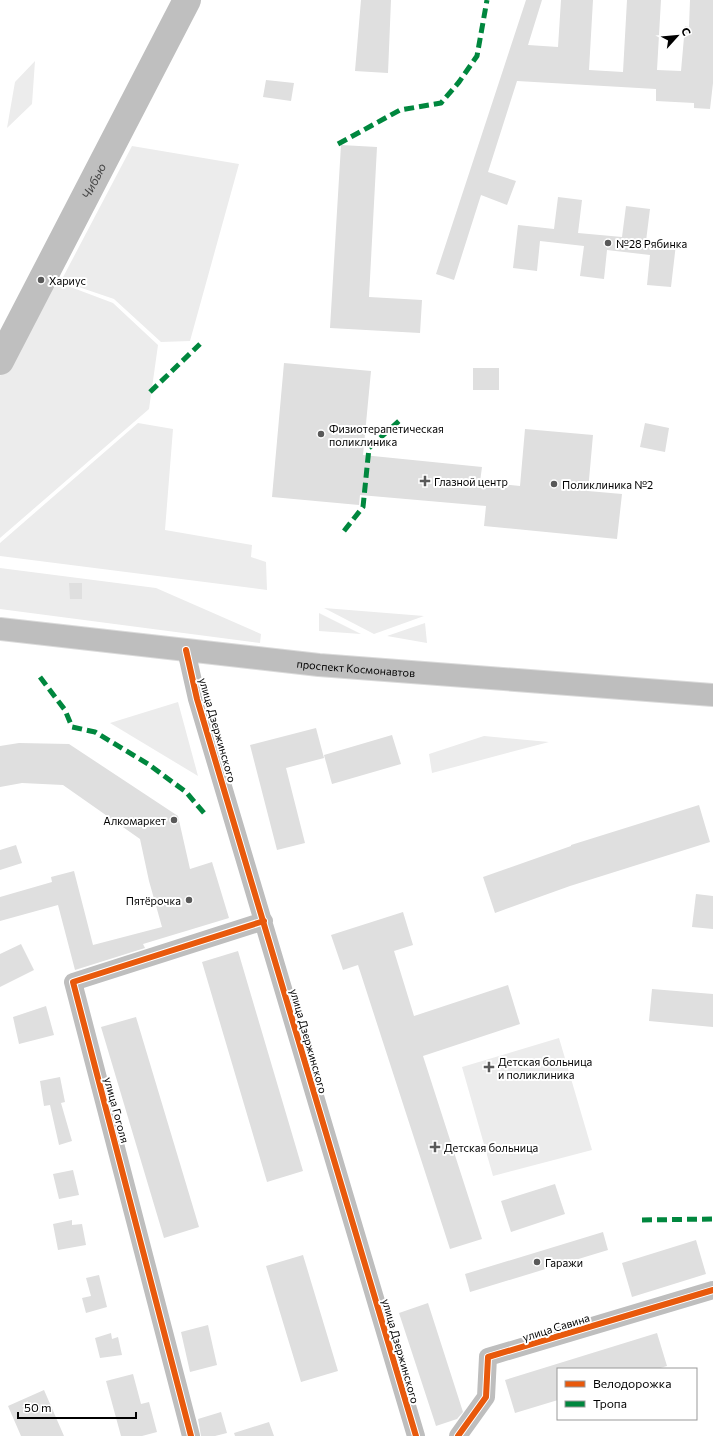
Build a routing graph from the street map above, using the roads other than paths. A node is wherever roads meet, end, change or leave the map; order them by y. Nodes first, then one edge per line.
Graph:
1 (0, 629) edge
2 (186, 650) junction
3 (713, 695) edge
4 (264, 922) junction
5 (713, 1290) edge
6 (191, 1436) edge
7 (416, 1436) edge
8 (458, 1436) edge

1 - 2 main road, проспект Космонавтов
2 - 3 main road, проспект Космонавтов
2 - 4 street, улица Дзержинского
4 - 6 street, улица Гоголя
4 - 7 street, улица Дзержинского
5 - 8 street, улица Савина

